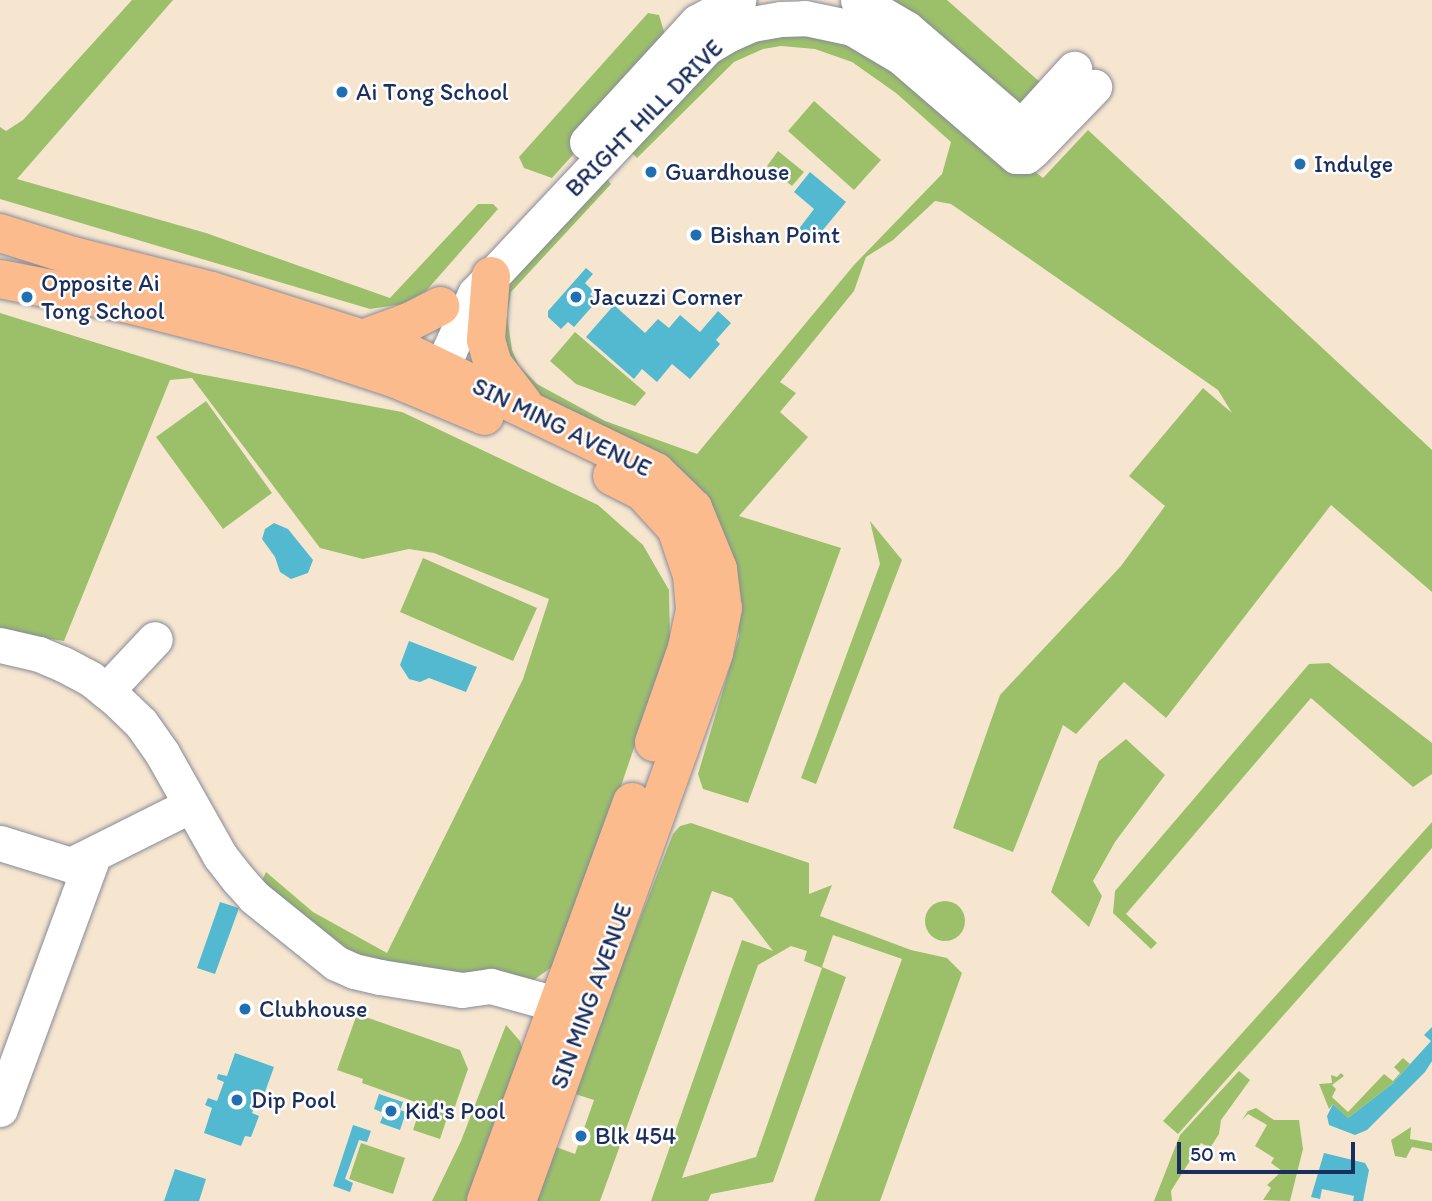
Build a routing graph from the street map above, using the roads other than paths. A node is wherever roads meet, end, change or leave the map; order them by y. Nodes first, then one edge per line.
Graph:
1 (738, 0) edge
2 (863, 12) edge
3 (1084, 78) dead end
4 (0, 233) edge
5 (491, 276) junction
6 (0, 279) edge
7 (440, 306) junction
8 (362, 339) junction
9 (421, 374) junction
10 (526, 407) junction
11 (155, 639) dead end
12 (0, 645) edge
13 (106, 691) junction
14 (191, 805) junction
15 (0, 842) edge
16 (93, 856) junction
17 (568, 1018) junction
18 (0, 1109) edge
19 (486, 1201) edge
20 (517, 1201) edge

1 - 7 street, BRIGHT HILL DRIVE
2 - 3 street, BRIGHT HILL DRIVE
2 - 5 street, BRIGHT HILL DRIVE
4 - 8 main road, SIN MING AVENUE
5 - 9 street, BRIGHT HILL DRIVE
5 - 10 main road
6 - 9 main road, SIN MING AVENUE
7 - 8 main road
7 - 9 street, BRIGHT HILL DRIVE
8 - 9 main road, SIN MING AVENUE
9 - 10 main road, SIN MING AVENUE
9 - 17 main road, SIN MING AVENUE
10 - 17 main road, SIN MING AVENUE
11 - 13 street
12 - 13 street
13 - 14 street
14 - 16 street
14 - 17 street
15 - 16 street
16 - 18 street
17 - 19 main road, SIN MING AVENUE
17 - 20 main road, SIN MING AVENUE

